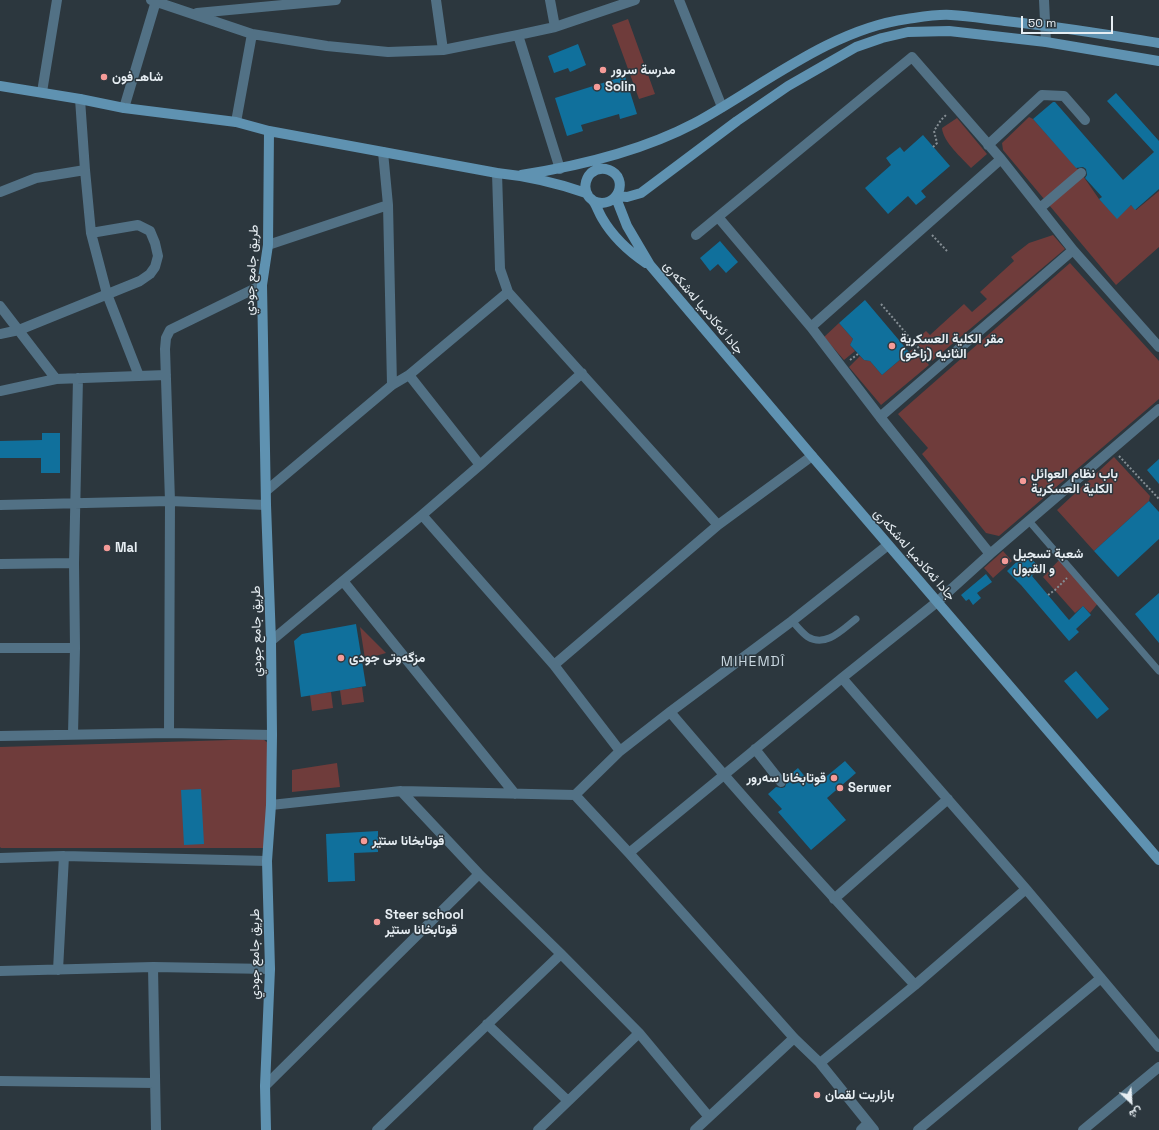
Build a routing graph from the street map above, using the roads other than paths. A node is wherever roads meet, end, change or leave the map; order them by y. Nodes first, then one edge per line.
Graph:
1 (57, 0) edge
2 (155, 0) edge
3 (336, 0) edge
4 (436, 0) edge
5 (550, 0) edge
6 (635, 0) edge
7 (679, 0) edge
8 (1044, 0) edge
9 (193, 13) junction
10 (1046, 25) junction
11 (555, 27) junction
12 (252, 34) junction
13 (518, 35) junction
14 (1046, 42) junction
15 (1159, 43) edge
16 (443, 50) junction
17 (1159, 61) edge
18 (0, 86) edge
19 (42, 92) junction
20 (80, 99) junction
21 (722, 107) junction
22 (124, 108) junction
23 (1085, 120) dead end
24 (236, 122) junction
25 (268, 131) junction
26 (988, 144) junction
27 (383, 152) junction
28 (619, 153) junction
29 (1001, 159) junction
30 (560, 169) junction
31 (600, 169) junction
32 (84, 170) junction
33 (497, 173) junction
34 (591, 173) junction
35 (1080, 173) dead end
36 (521, 175) junction
37 (0, 192) edge
38 (586, 193) junction
39 (616, 197) junction
40 (593, 201) junction
41 (388, 205) junction
42 (1040, 208) junction
43 (718, 218) junction
44 (91, 233) junction
45 (696, 235) dead end
46 (268, 244) junction
47 (1073, 250) junction
48 (650, 265) junction
49 (262, 285) junction
50 (508, 292) junction
51 (107, 294) junction
52 (0, 306) edge
53 (811, 327) junction
54 (18, 330) junction
55 (0, 334) edge
56 (1159, 347) edge
57 (582, 373) junction
58 (166, 375) junction
59 (409, 375) junction
60 (139, 376) junction
61 (78, 378) junction
62 (56, 379) junction
63 (392, 385) junction
64 (0, 391) edge
65 (1159, 409) edge
66 (880, 417) junction
67 (812, 456) junction
68 (480, 465) junction
69 (266, 491) junction
70 (170, 501) junction
71 (75, 503) junction
72 (0, 505) edge
73 (266, 505) junction
74 (422, 515) junction
75 (1029, 521) junction
76 (718, 525) junction
77 (888, 545) junction
78 (990, 554) junction
79 (74, 563) junction
80 (0, 564) edge
81 (343, 581) junction
82 (937, 602) junction
83 (856, 619) dead end
84 (792, 621) junction
85 (271, 641) junction
86 (0, 648) edge
87 (75, 648) junction
88 (554, 665) junction
89 (1159, 671) edge
90 (842, 678) junction
91 (670, 712) junction
92 (169, 733) junction
93 (73, 734) junction
94 (272, 735) junction
95 (0, 736) edge
96 (755, 749) junction
97 (620, 751) junction
98 (724, 775) junction
99 (781, 782) dead end
100 (401, 790) junction
101 (514, 794) junction
102 (575, 795) junction
103 (948, 799) junction
104 (271, 805) junction
105 (629, 853) junction
106 (64, 856) junction
107 (0, 858) edge
108 (1159, 860) edge
109 (267, 861) junction
110 (479, 874) junction
111 (1026, 889) junction
112 (834, 899) junction
113 (561, 954) junction
114 (153, 967) junction
115 (270, 969) junction
116 (58, 970) junction
117 (0, 972) edge
118 (1101, 978) junction
119 (915, 985) junction
120 (487, 1024) junction
121 (638, 1033) junction
122 (794, 1038) junction
123 (1159, 1047) edge
124 (820, 1063) junction
125 (1159, 1067) edge
126 (0, 1081) edge
127 (155, 1083) junction
128 (265, 1086) junction
129 (568, 1101) junction
130 (709, 1117) junction
131 (868, 1128) edge
132 (156, 1130) edge
133 (266, 1130) edge
134 (377, 1130) edge
135 (538, 1130) edge
136 (695, 1130) edge
137 (918, 1130) edge
138 (1083, 1130) edge

1 - 19 street
2 - 9 street
2 - 22 street
3 - 9 street
4 - 16 street
5 - 11 street
6 - 11 street
7 - 21 street
8 - 10 street
9 - 12 street
10 - 14 street
10 - 15 main road
10 - 21 main road
11 - 13 street
12 - 16 street
12 - 24 street
13 - 16 street
13 - 30 street
14 - 17 main road
14 - 39 main road
18 - 19 main road
19 - 20 main road
20 - 22 main road
20 - 32 street
21 - 28 main road
22 - 24 main road
23 - 26 street
24 - 25 main road
25 - 27 main road
25 - 46 main road, طريق جامع جودي
26 - 29 street
26 - 43 street
27 - 33 main road
27 - 41 street
28 - 30 main road
28 - 31 main road
29 - 42 street
29 - 53 street
30 - 34 main road
30 - 36 main road
31 - 34 main road
31 - 39 main road
32 - 37 street
32 - 44 street
33 - 36 main road
33 - 50 street
34 - 38 main road
35 - 42 street
36 - 38 main road
38 - 40 main road
39 - 40 main road
39 - 48 main road
40 - 48 main road
41 - 46 street
41 - 63 street
42 - 47 street
43 - 45 street
43 - 53 street
44 - 51 street
44 - 51 street
46 - 49 main road, طريق جامع جودي
47 - 56 street
47 - 66 street
48 - 67 main road, جادا ئه‌كادميا له‌شكه‌رى
49 - 58 street
49 - 69 main road, طريق جامع جودي
50 - 57 street
50 - 59 street
51 - 54 street
51 - 60 street
52 - 54 street
53 - 66 street
54 - 55 street
54 - 62 street
57 - 68 street
57 - 76 street
58 - 60 street
58 - 70 street
59 - 63 street
59 - 68 street
60 - 61 street
61 - 62 street
61 - 71 street
62 - 64 street
63 - 69 street
65 - 75 street
66 - 78 street
67 - 76 street
67 - 77 main road, جادا ئه‌كادميا له‌شكه‌رى
68 - 74 street
69 - 73 main road, طريق جامع جودي
70 - 71 street
70 - 73 street
70 - 92 street
71 - 72 street
71 - 79 street
73 - 85 main road, طريق جامع جودي
74 - 81 street
74 - 88 street
75 - 78 street
75 - 89 lane
76 - 88 street
77 - 82 main road, جادا ئه‌كادميا له‌شكه‌رى
77 - 84 street
78 - 82 street
79 - 80 street
79 - 87 street
81 - 85 street
81 - 101 street
82 - 90 street
82 - 108 main road, جادا ئه‌كادميا له‌شكه‌رى
83 - 84 lane
84 - 91 street
85 - 94 main road, طريق جامع جودي
86 - 87 street
87 - 93 street
88 - 97 street
90 - 96 street
90 - 103 street
91 - 97 street
91 - 98 street
92 - 93 street
92 - 94 street
93 - 95 street
94 - 104 main road, طريق جامع جودي
96 - 98 street
96 - 99 street
97 - 102 street
98 - 105 street
98 - 112 street
100 - 101 street
100 - 104 street
100 - 110 street
101 - 102 street
102 - 105 street
103 - 111 street
103 - 112 street
104 - 109 main road, طريق جامع جودي
105 - 122 street
106 - 107 street
106 - 109 street
106 - 116 street
109 - 115 main road, طريق جامع جودي
110 - 113 street
110 - 128 street
111 - 118 street
111 - 119 street
112 - 119 street
113 - 120 street
113 - 121 street
114 - 115 street
114 - 116 street
114 - 127 street
115 - 128 main road, طريق جامع جودي
116 - 117 street
118 - 123 street
118 - 137 street
119 - 124 street
120 - 129 street
120 - 134 street
121 - 129 street
121 - 130 street
122 - 124 street
122 - 130 street
124 - 131 street
125 - 138 street
126 - 127 street
127 - 132 street
128 - 133 main road, طريق جامع جودي
129 - 135 street
130 - 136 street

